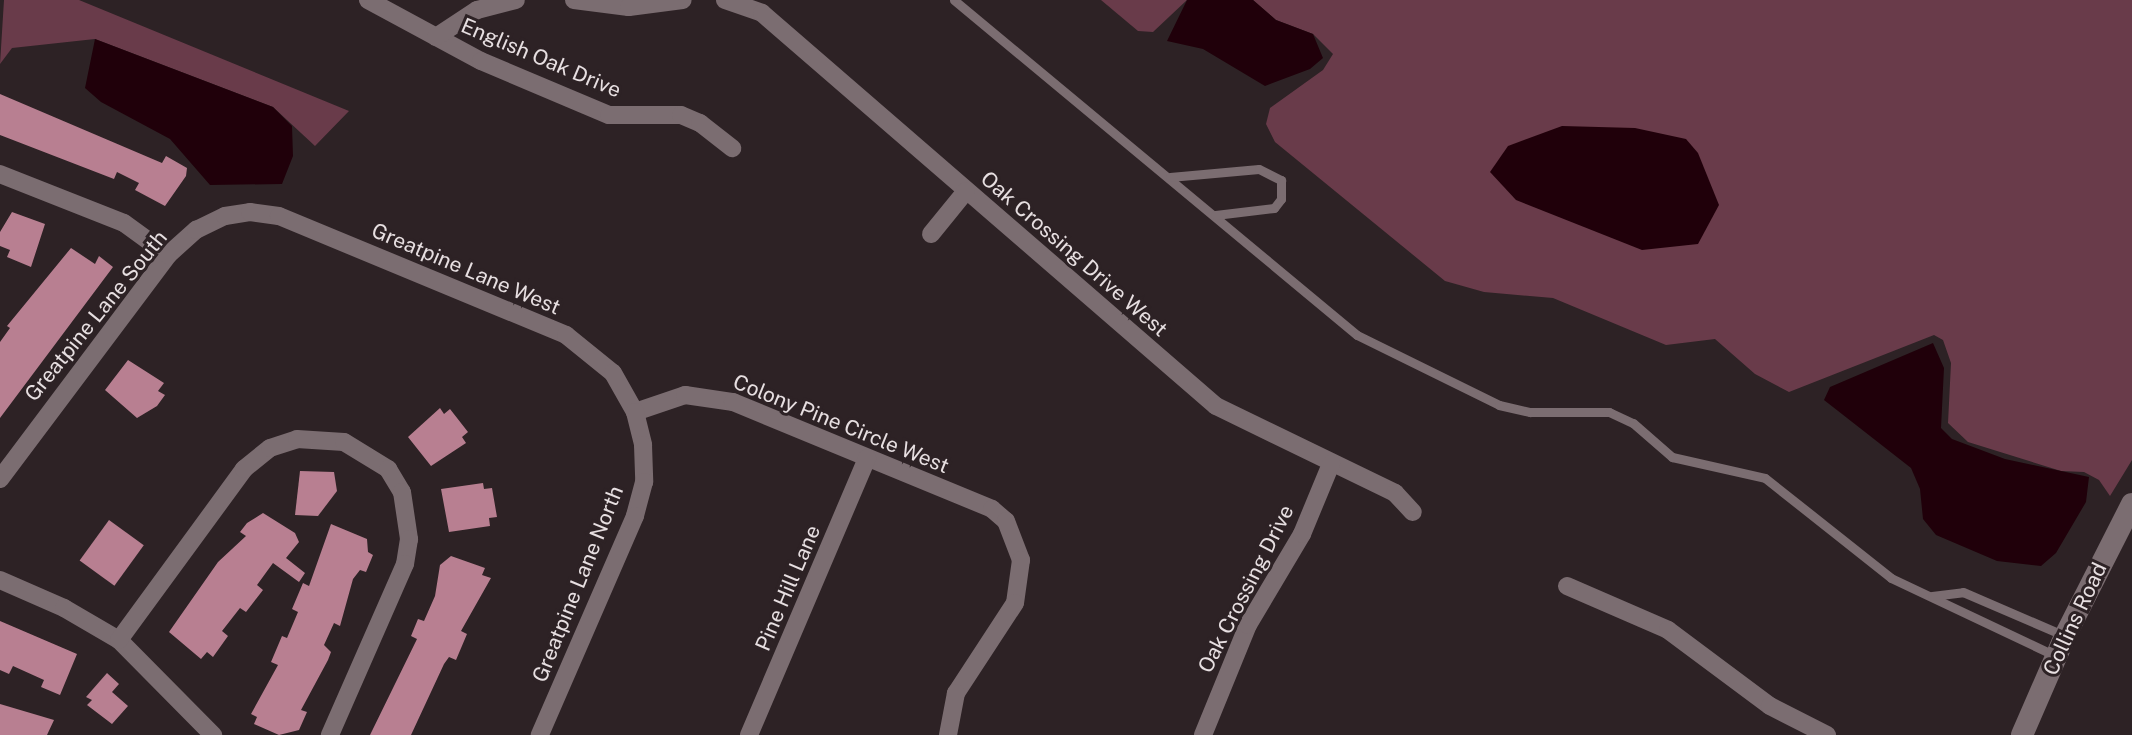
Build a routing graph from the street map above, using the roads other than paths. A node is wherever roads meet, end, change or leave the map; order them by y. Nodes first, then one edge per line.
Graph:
1 (368, 0) edge
2 (516, 0) edge
3 (574, 0) edge
4 (683, 0) edge
5 (724, 0) edge
6 (954, 0) edge
7 (436, 36) junction
8 (732, 148) dead end
9 (0, 174) edge
10 (1170, 177) junction
11 (966, 191) junction
12 (250, 212) joint
13 (1215, 215) junction
14 (931, 234) dead end
15 (168, 255) junction
16 (635, 412) junction
17 (867, 458) junction
18 (1332, 464) junction
19 (0, 479) edge
20 (2132, 504) edge
21 (1413, 512) dead end
22 (0, 580) edge
23 (1567, 586) dead end
24 (1932, 596) junction
25 (119, 640) junction
26 (2060, 646) junction
27 (213, 735) edge
28 (330, 735) edge
29 (540, 735) edge
30 (749, 735) edge
31 (948, 735) edge
32 (1203, 735) edge
33 (1827, 735) edge
34 (2022, 735) edge

1 - 7 street, English Oak Drive
2 - 7 street
3 - 4 street
5 - 11 street, Oak Crossing Drive West
6 - 10 lane
7 - 8 street, English Oak Drive
9 - 15 street
10 - 13 lane
10 - 13 lane
11 - 14 street
11 - 18 street, Oak Crossing Drive West
12 - 15 street, Greatpine Lane South
12 - 16 street, Greatpine Lane West
13 - 24 lane
15 - 19 street, Greatpine Lane South
16 - 17 street, Colony Pine Circle West
16 - 29 street, Greatpine Lane North
17 - 30 street, Pine Hill Lane
17 - 31 street, Colony Pine Circle West
18 - 21 street, Oak Crossing Drive West
18 - 32 street, Oak Crossing Drive
20 - 26 street, Collins Road
22 - 25 street
23 - 33 street
24 - 26 lane
24 - 26 lane
25 - 27 street
25 - 28 street
26 - 34 street, Collins Road

